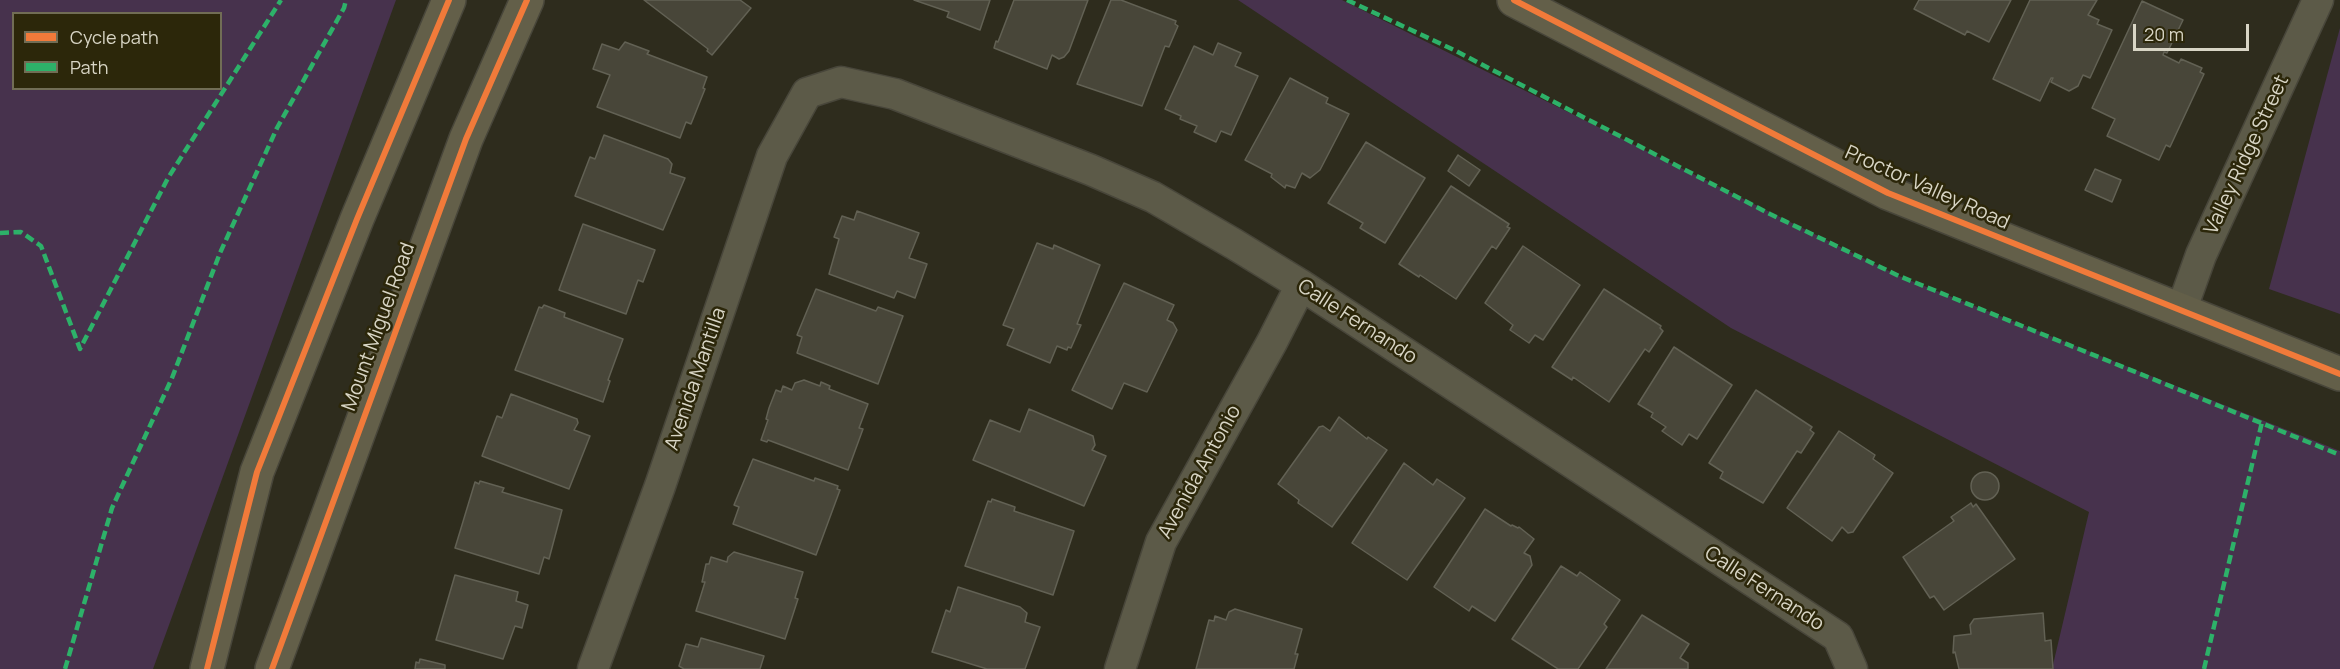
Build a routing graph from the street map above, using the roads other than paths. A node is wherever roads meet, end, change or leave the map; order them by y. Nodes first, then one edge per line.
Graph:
1 (449, 0) edge
2 (527, 0) edge
3 (1514, 0) edge
4 (2318, 0) edge
5 (807, 93) joint
6 (1301, 285) junction
7 (2181, 311) junction
8 (2340, 375) edge
9 (207, 669) edge
10 (272, 669) edge
11 (593, 669) edge
12 (1120, 669) edge
13 (1852, 669) edge

1 - 9 street
2 - 10 street, Mount Miguel Road
3 - 7 street, Proctor Valley Road
4 - 7 street, Valley Ridge Street
5 - 6 street, Calle Fernando
5 - 11 street, Avenida Mantilla
6 - 12 street, Avenida Antonio
6 - 13 street, Calle Fernando
7 - 8 street, Proctor Valley Road

